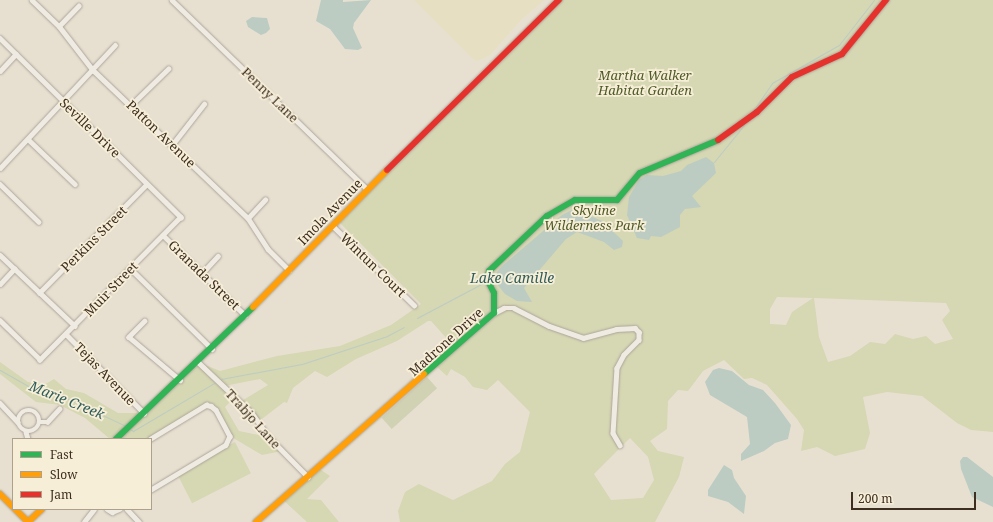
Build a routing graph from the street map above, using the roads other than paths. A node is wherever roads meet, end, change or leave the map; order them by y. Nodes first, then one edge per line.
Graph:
1 (32, 0) edge
2 (172, 0) edge
3 (559, 0) edge
4 (886, 0) edge
5 (78, 6) dead end
6 (59, 26) junction
7 (0, 38) edge
8 (115, 45) dead end
9 (16, 54) junction
10 (168, 68) dead end
11 (93, 70) junction
12 (0, 71) edge
13 (63, 102) junction
14 (204, 104) dead end
15 (131, 105) junction
16 (28, 139) junction
17 (172, 145) junction
18 (0, 168) edge
19 (0, 184) edge
20 (75, 184) dead end
21 (147, 184) junction
22 (367, 190) junction
23 (265, 200) dead end
24 (181, 216) joint
25 (248, 218) junction
26 (39, 222) dead end
27 (332, 225) junction
28 (163, 235) junction
29 (0, 255) edge
30 (218, 256) dead end
31 (14, 269) junction
32 (130, 269) junction
33 (288, 270) junction
34 (202, 273) junction
35 (0, 284) edge
36 (39, 293) junction
37 (414, 305) dead end
38 (494, 313) junction
39 (245, 315) junction
40 (0, 321) edge
41 (145, 321) dead end
42 (74, 326) junction
43 (67, 334) junction
44 (212, 349) junction
45 (198, 362) junction
46 (180, 380) junction
47 (0, 403) edge
48 (59, 409) dead end
49 (144, 413) junction
50 (18, 422) junction
51 (40, 422) junction
52 (26, 432) junction
53 (28, 438) edge
54 (117, 438) edge
55 (152, 438) edge
56 (620, 445) dead end
57 (308, 477) junction
58 (152, 489) edge
59 (0, 494) edge
60 (12, 506) edge
61 (17, 510) edge
62 (41, 510) edge
63 (93, 510) edge
64 (128, 510) edge
65 (28, 522) edge
66 (84, 522) edge
67 (138, 522) edge
68 (256, 522) edge

1 - 6 street, Patton Avenue
2 - 22 street, Penny Lane
3 - 22 street, Imola Avenue
4 - 38 street, Madrone Drive
5 - 6 street
6 - 11 street, Patton Avenue
7 - 9 street, Seville Drive
8 - 11 street
9 - 12 street
9 - 13 street, Seville Drive
10 - 15 street
11 - 13 street
11 - 15 street, Patton Avenue
13 - 16 street
13 - 21 street, Seville Drive
14 - 17 street
15 - 17 street, Patton Avenue
16 - 18 street
16 - 20 street
17 - 25 street, Patton Avenue
19 - 26 street
21 - 24 street, Seville Drive
21 - 36 street, Perkins Street
22 - 27 street, Imola Avenue
23 - 25 street
24 - 28 street, Muir Street
25 - 33 street, Patton Avenue
27 - 33 street, Imola Avenue
27 - 37 street, Wintun Court
28 - 32 street, Muir Street
28 - 34 street, Granada Street
29 - 31 street
30 - 34 street
31 - 35 street
31 - 36 street
32 - 42 street, Muir Street
32 - 44 street
33 - 39 street, Imola Avenue
34 - 39 street, Granada Street
36 - 42 street
38 - 56 street
38 - 57 street, Madrone Drive
39 - 44 street, Imola Avenue
40 - 43 street, Muir Street
41 - 46 street
42 - 43 street, Muir Street
43 - 49 street, Tejas Avenue
44 - 45 street, Imola Avenue
45 - 46 street, Imola Avenue
45 - 57 street, Trabjo Lane
46 - 49 street, Imola Avenue
47 - 50 street
48 - 51 street
49 - 54 street, Imola Avenue
50 - 51 street
50 - 52 street
51 - 52 street
52 - 53 street
55 - 58 street
57 - 68 street, Madrone Drive
59 - 60 street
61 - 65 street
62 - 65 street
63 - 66 street
64 - 67 street

